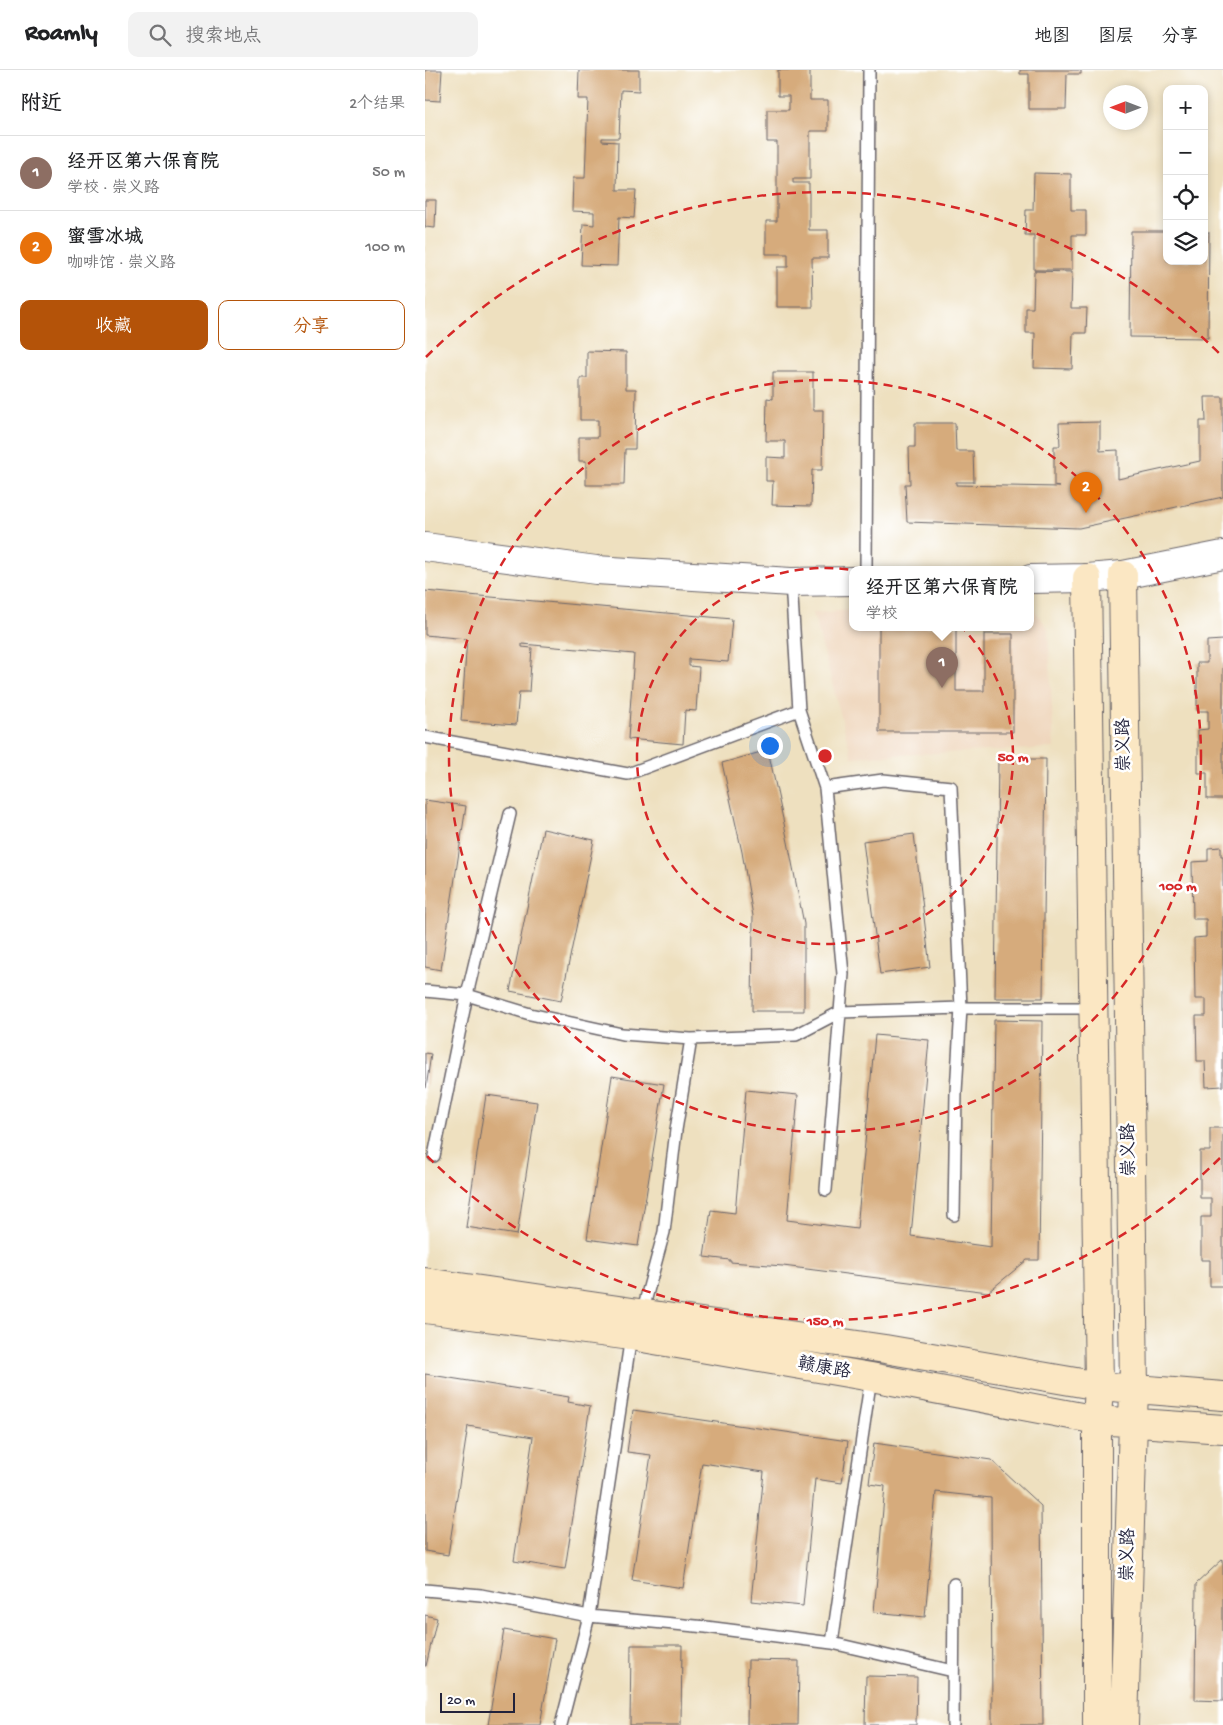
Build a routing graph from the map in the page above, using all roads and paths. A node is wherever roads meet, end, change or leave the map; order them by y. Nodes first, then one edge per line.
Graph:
1 (869, 70) edge
2 (425, 548) edge
3 (1223, 555) edge
4 (866, 566) edge
5 (1123, 575) junction
6 (1087, 578) junction
7 (1034, 579) edge
8 (849, 581) edge
9 (791, 582) junction
10 (799, 710) junction
11 (425, 737) edge
12 (825, 788) junction
13 (509, 814) dead end
14 (425, 990) edge
15 (467, 995) junction
16 (961, 1008) junction
17 (1093, 1008) junction
18 (841, 1012) junction
19 (691, 1039) junction
20 (434, 1156) dead end
21 (826, 1190) dead end
22 (954, 1215) dead end
23 (425, 1282) edge
24 (425, 1309) edge
25 (637, 1325) junction
26 (871, 1377) junction
27 (1099, 1386) junction
28 (1133, 1388) junction
29 (1223, 1396) edge
30 (1097, 1420) junction
31 (1132, 1424) junction
32 (1223, 1429) edge
33 (954, 1584) dead end
34 (425, 1590) edge
35 (589, 1616) junction
36 (832, 1643) junction
37 (953, 1671) junction
38 (561, 1725) edge
39 (953, 1725) edge
40 (1097, 1725) edge
41 (1124, 1725) edge

1 - 4 lane
2 - 9 street
3 - 5 street
5 - 6 street
5 - 28 main road, 崇义路
6 - 7 street
6 - 17 main road, 崇义路
8 - 9 street
9 - 10 lane
10 - 11 lane
10 - 12 lane
12 - 16 lane
12 - 18 lane
13 - 15 lane
14 - 15 lane
15 - 19 lane
15 - 20 lane
16 - 17 lane
16 - 18 lane
16 - 22 lane
17 - 27 main road, 崇义路
18 - 19 lane
18 - 21 lane
19 - 25 lane
23 - 25 main road, 赣康路
24 - 25 main road, 赣康路
25 - 26 main road, 赣康路
25 - 27 main road, 赣康路
25 - 35 lane
26 - 30 main road, 赣康路
26 - 36 lane
27 - 28 main road, 赣康路
27 - 30 main road, 崇义路
28 - 29 main road, 赣康路
28 - 31 main road, 崇义路
30 - 31 main road, 赣康路
30 - 40 main road, 崇义路
31 - 32 main road, 赣康路
31 - 41 main road, 崇义路
33 - 37 lane
34 - 35 lane
35 - 36 lane
35 - 38 lane
36 - 37 lane
37 - 39 lane

